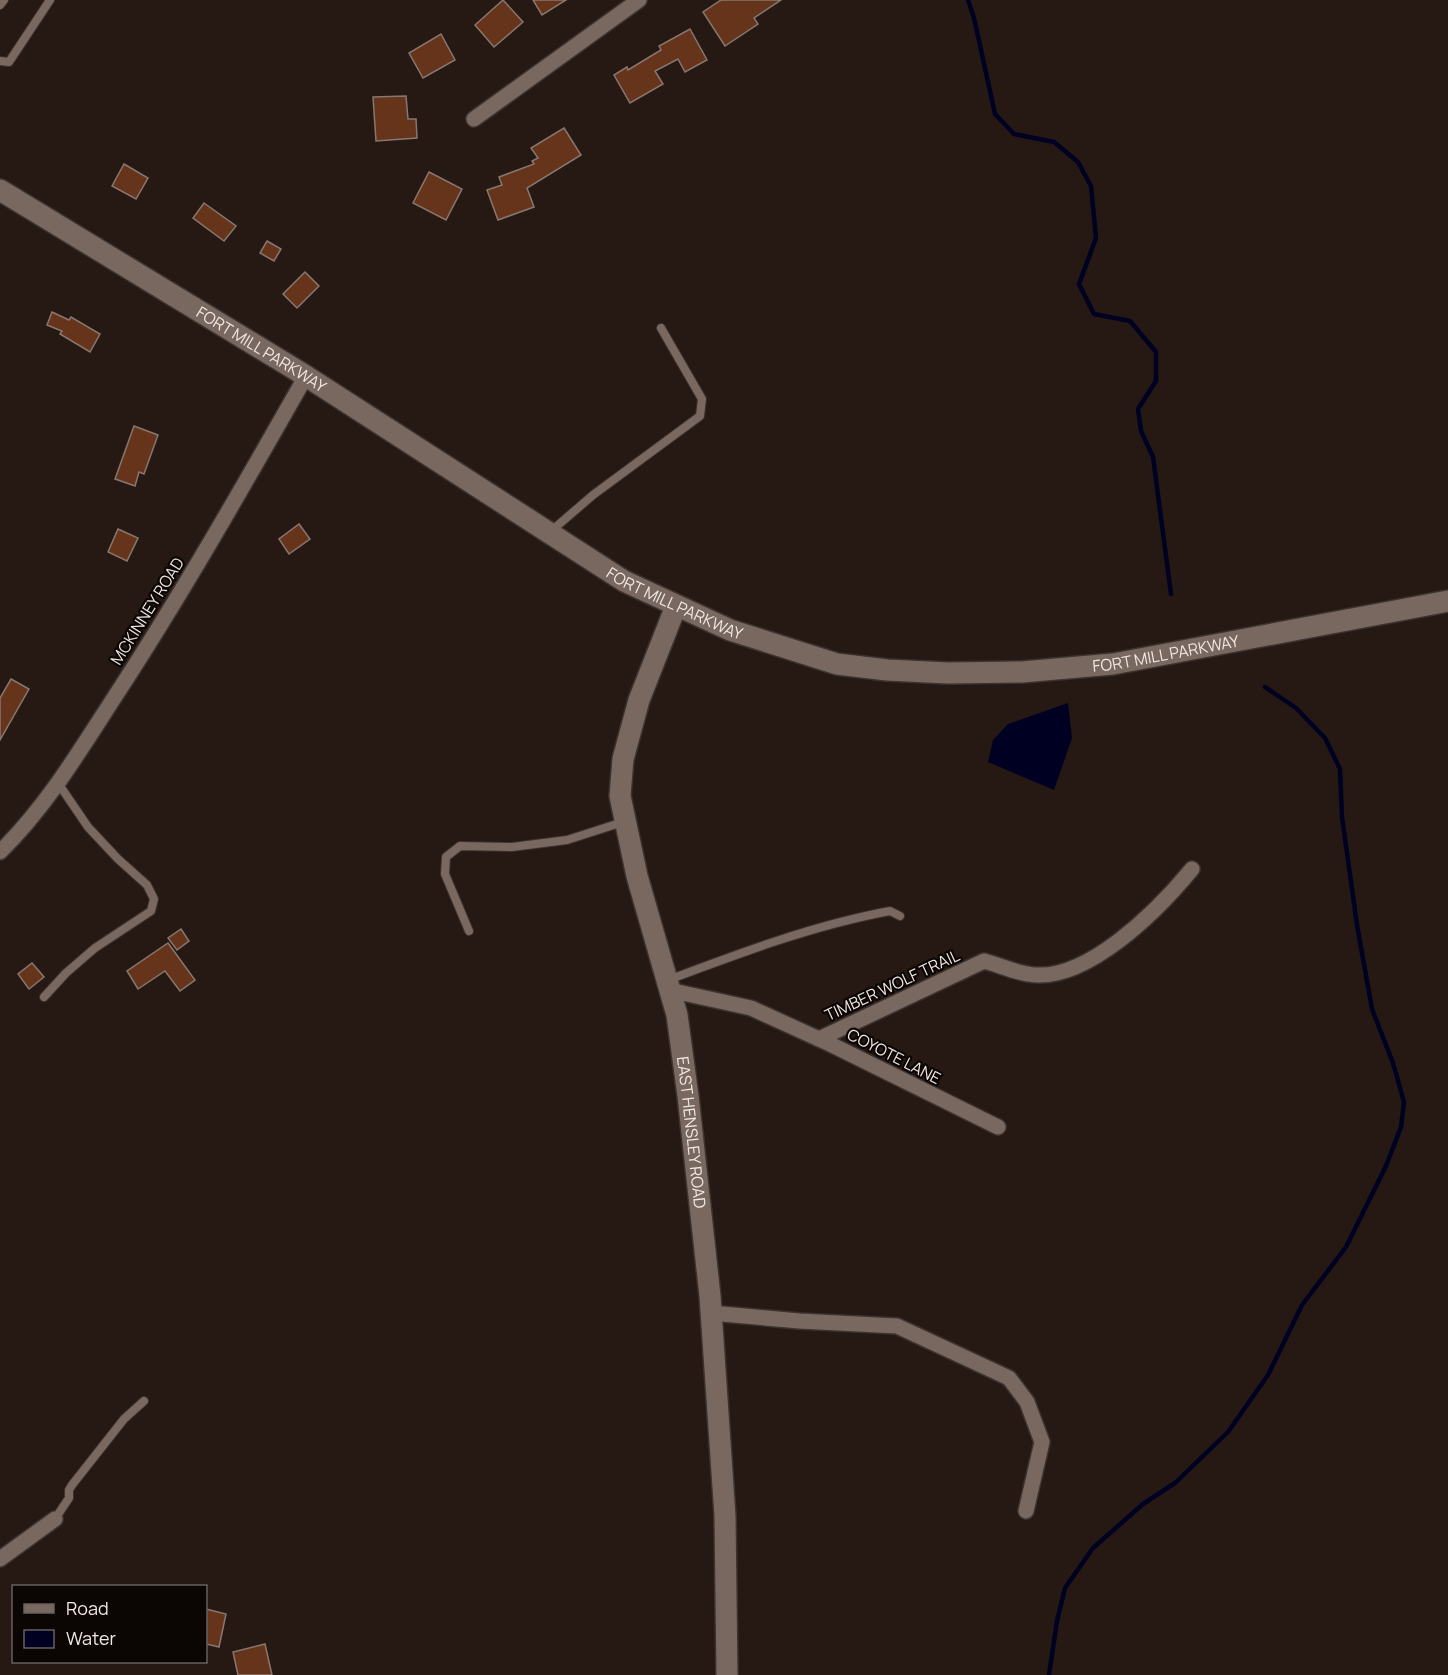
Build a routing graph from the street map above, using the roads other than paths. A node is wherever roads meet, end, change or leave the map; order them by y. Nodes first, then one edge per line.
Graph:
1 (4, 0) edge
2 (50, 0) edge
3 (639, 0) edge
4 (0, 5) edge
5 (0, 61) edge
6 (474, 119) dead end
7 (0, 190) edge
8 (661, 328) dead end
9 (306, 376) junction
10 (549, 533) junction
11 (1448, 601) edge
12 (676, 606) junction
13 (58, 783) junction
14 (624, 821) junction
15 (0, 852) edge
16 (1192, 869) dead end
17 (900, 916) dead end
18 (470, 932) dead end
19 (668, 985) junction
20 (44, 997) dead end
21 (819, 1039) junction
22 (998, 1127) dead end
23 (711, 1313) junction
24 (144, 1401) dead end
25 (1026, 1511) dead end
26 (55, 1519) joint
27 (0, 1559) edge
28 (727, 1675) edge

1 - 4 lane
2 - 5 lane
3 - 6 street
7 - 9 main road, FORT MILL PARKWAY
8 - 10 lane
9 - 10 main road, FORT MILL PARKWAY
9 - 13 street, MCKINNEY ROAD
10 - 12 main road, FORT MILL PARKWAY
11 - 12 main road, FORT MILL PARKWAY
12 - 14 main road, EAST HENSLEY ROAD
13 - 15 street, MCKINNEY ROAD
13 - 20 lane
14 - 18 lane
14 - 19 main road, EAST HENSLEY ROAD
16 - 21 street, TIMBER WOLF TRAIL
17 - 19 lane
19 - 21 street, COYOTE LANE
19 - 23 main road, EAST HENSLEY ROAD
21 - 22 street, COYOTE LANE
23 - 25 street
23 - 28 main road, EAST HENSLEY ROAD
24 - 26 lane
26 - 27 street

